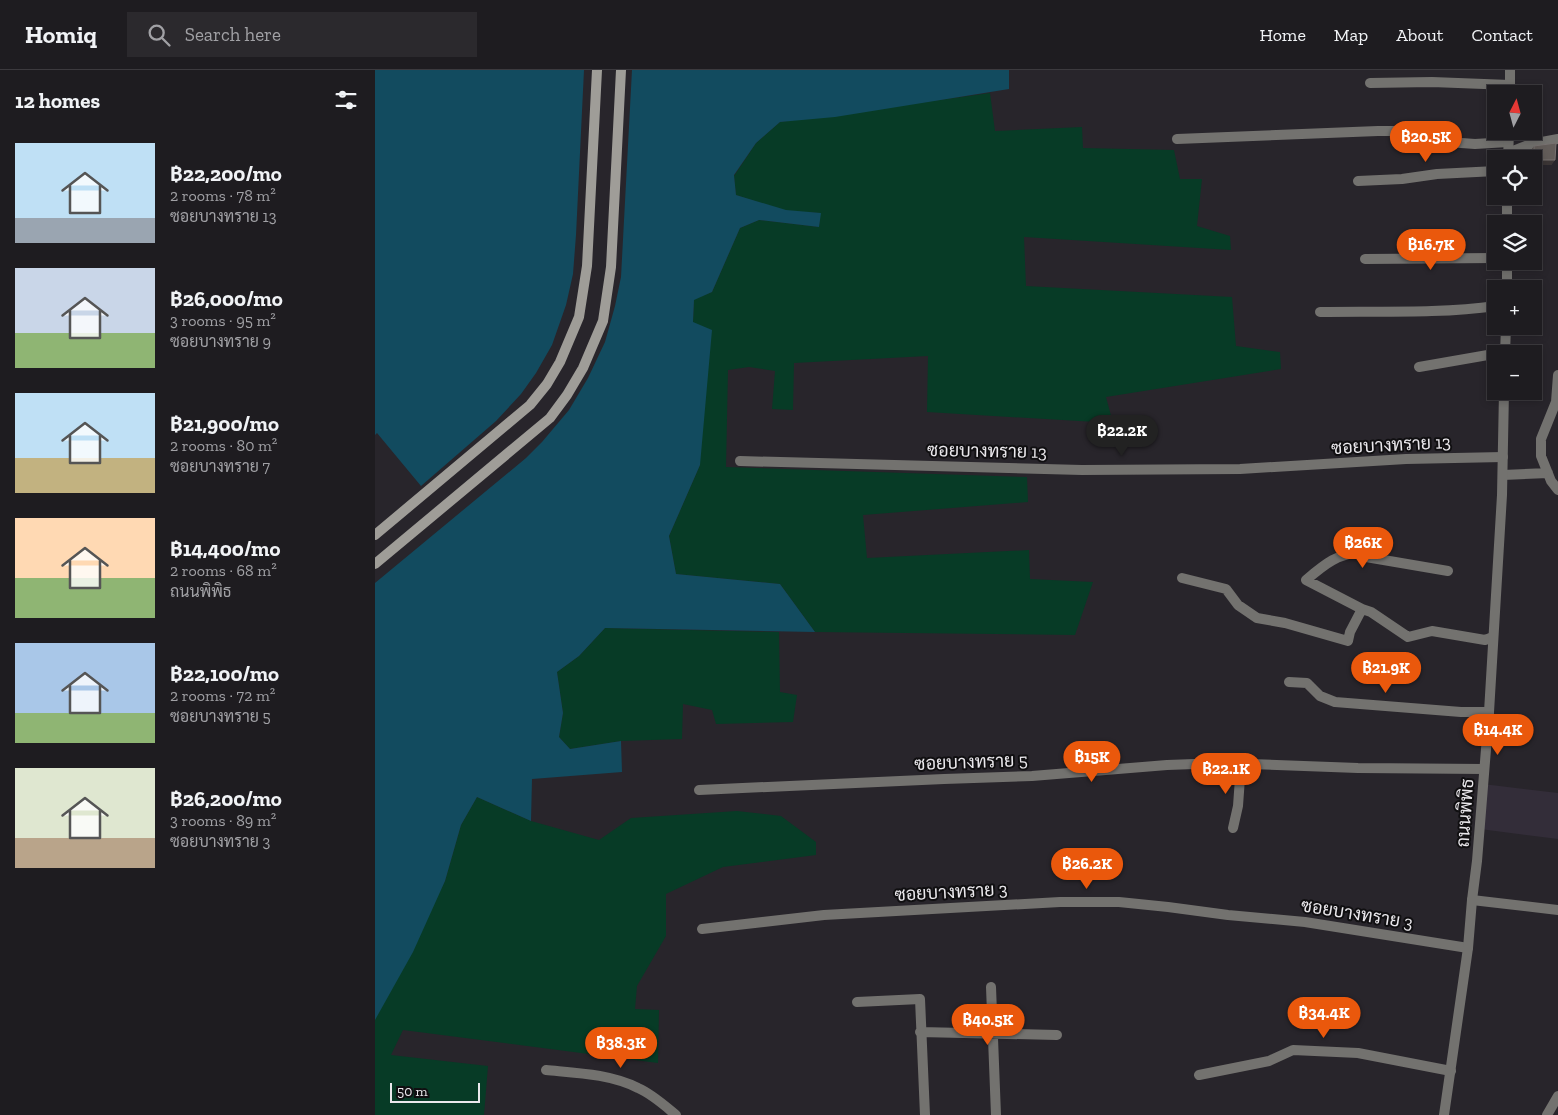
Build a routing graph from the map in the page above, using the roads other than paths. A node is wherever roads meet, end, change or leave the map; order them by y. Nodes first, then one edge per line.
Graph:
1 (597, 70) edge
2 (621, 70) edge
3 (1510, 70) edge
4 (1370, 83) dead end
5 (1510, 85) edge
6 (1487, 87) edge
7 (1177, 139) dead end
8 (1558, 139) edge
9 (1503, 150) edge
10 (1511, 150) edge
11 (1487, 171) edge
12 (1358, 181) dead end
13 (1487, 258) edge
14 (1365, 260) dead end
15 (1487, 307) edge
16 (1320, 312) dead end
17 (1487, 356) edge
18 (1419, 367) dead end
19 (1558, 375) edge
20 (1504, 400) edge
21 (1503, 457) junction
22 (740, 461) dead end
23 (1548, 473) junction
24 (1503, 475) junction
25 (1558, 490) edge
26 (375, 535) edge
27 (375, 564) edge
28 (1448, 571) dead end
29 (1182, 578) dead end
30 (1362, 609) junction
31 (1493, 637) junction
32 (1289, 682) dead end
33 (1489, 712) junction
34 (1241, 764) junction
35 (1484, 769) junction
36 (699, 790) dead end
37 (1233, 828) dead end
38 (1472, 900) junction
39 (1558, 910) edge
40 (702, 929) dead end
41 (1469, 948) junction
42 (991, 987) dead end
43 (857, 1002) dead end
44 (920, 1032) junction
45 (993, 1034) junction
46 (1057, 1036) dead end
47 (546, 1070) dead end
48 (1451, 1071) junction
49 (1199, 1075) dead end
50 (1558, 1096) edge
51 (676, 1115) edge
52 (925, 1115) edge
53 (996, 1115) edge
54 (1444, 1115) edge
55 (1547, 1115) edge

1 - 26 main road
2 - 27 main road
3 - 5 street
4 - 6 street
7 - 9 street
8 - 10 street
11 - 12 street
13 - 14 street
15 - 16 street
17 - 18 street
19 - 23 street
20 - 21 street, ถนนพิพิธ
21 - 22 street, ซอยบางทราย 13
21 - 24 street, ถนนพิพิธ
23 - 24 street
23 - 25 street
24 - 31 street, ถนนพิพิธ
28 - 30 street
29 - 30 street
30 - 31 street
31 - 33 street, ถนนพิพิธ
32 - 33 street
33 - 35 street, ถนนพิพิธ
34 - 35 street, ซอยบางทราย 5
34 - 36 street, ซอยบางทราย 5
34 - 37 street
35 - 38 street, ถนนพิพิธ
38 - 39 street
38 - 41 street, ถนนพิพิธ
40 - 41 street, ซอยบางทราย 3
41 - 48 street, ถนนพิพิธ
42 - 45 street
43 - 44 street
44 - 45 street
44 - 52 street
45 - 46 street
45 - 53 street
47 - 51 street
48 - 49 street
48 - 54 street, ถนนพิพิธ
50 - 55 street

